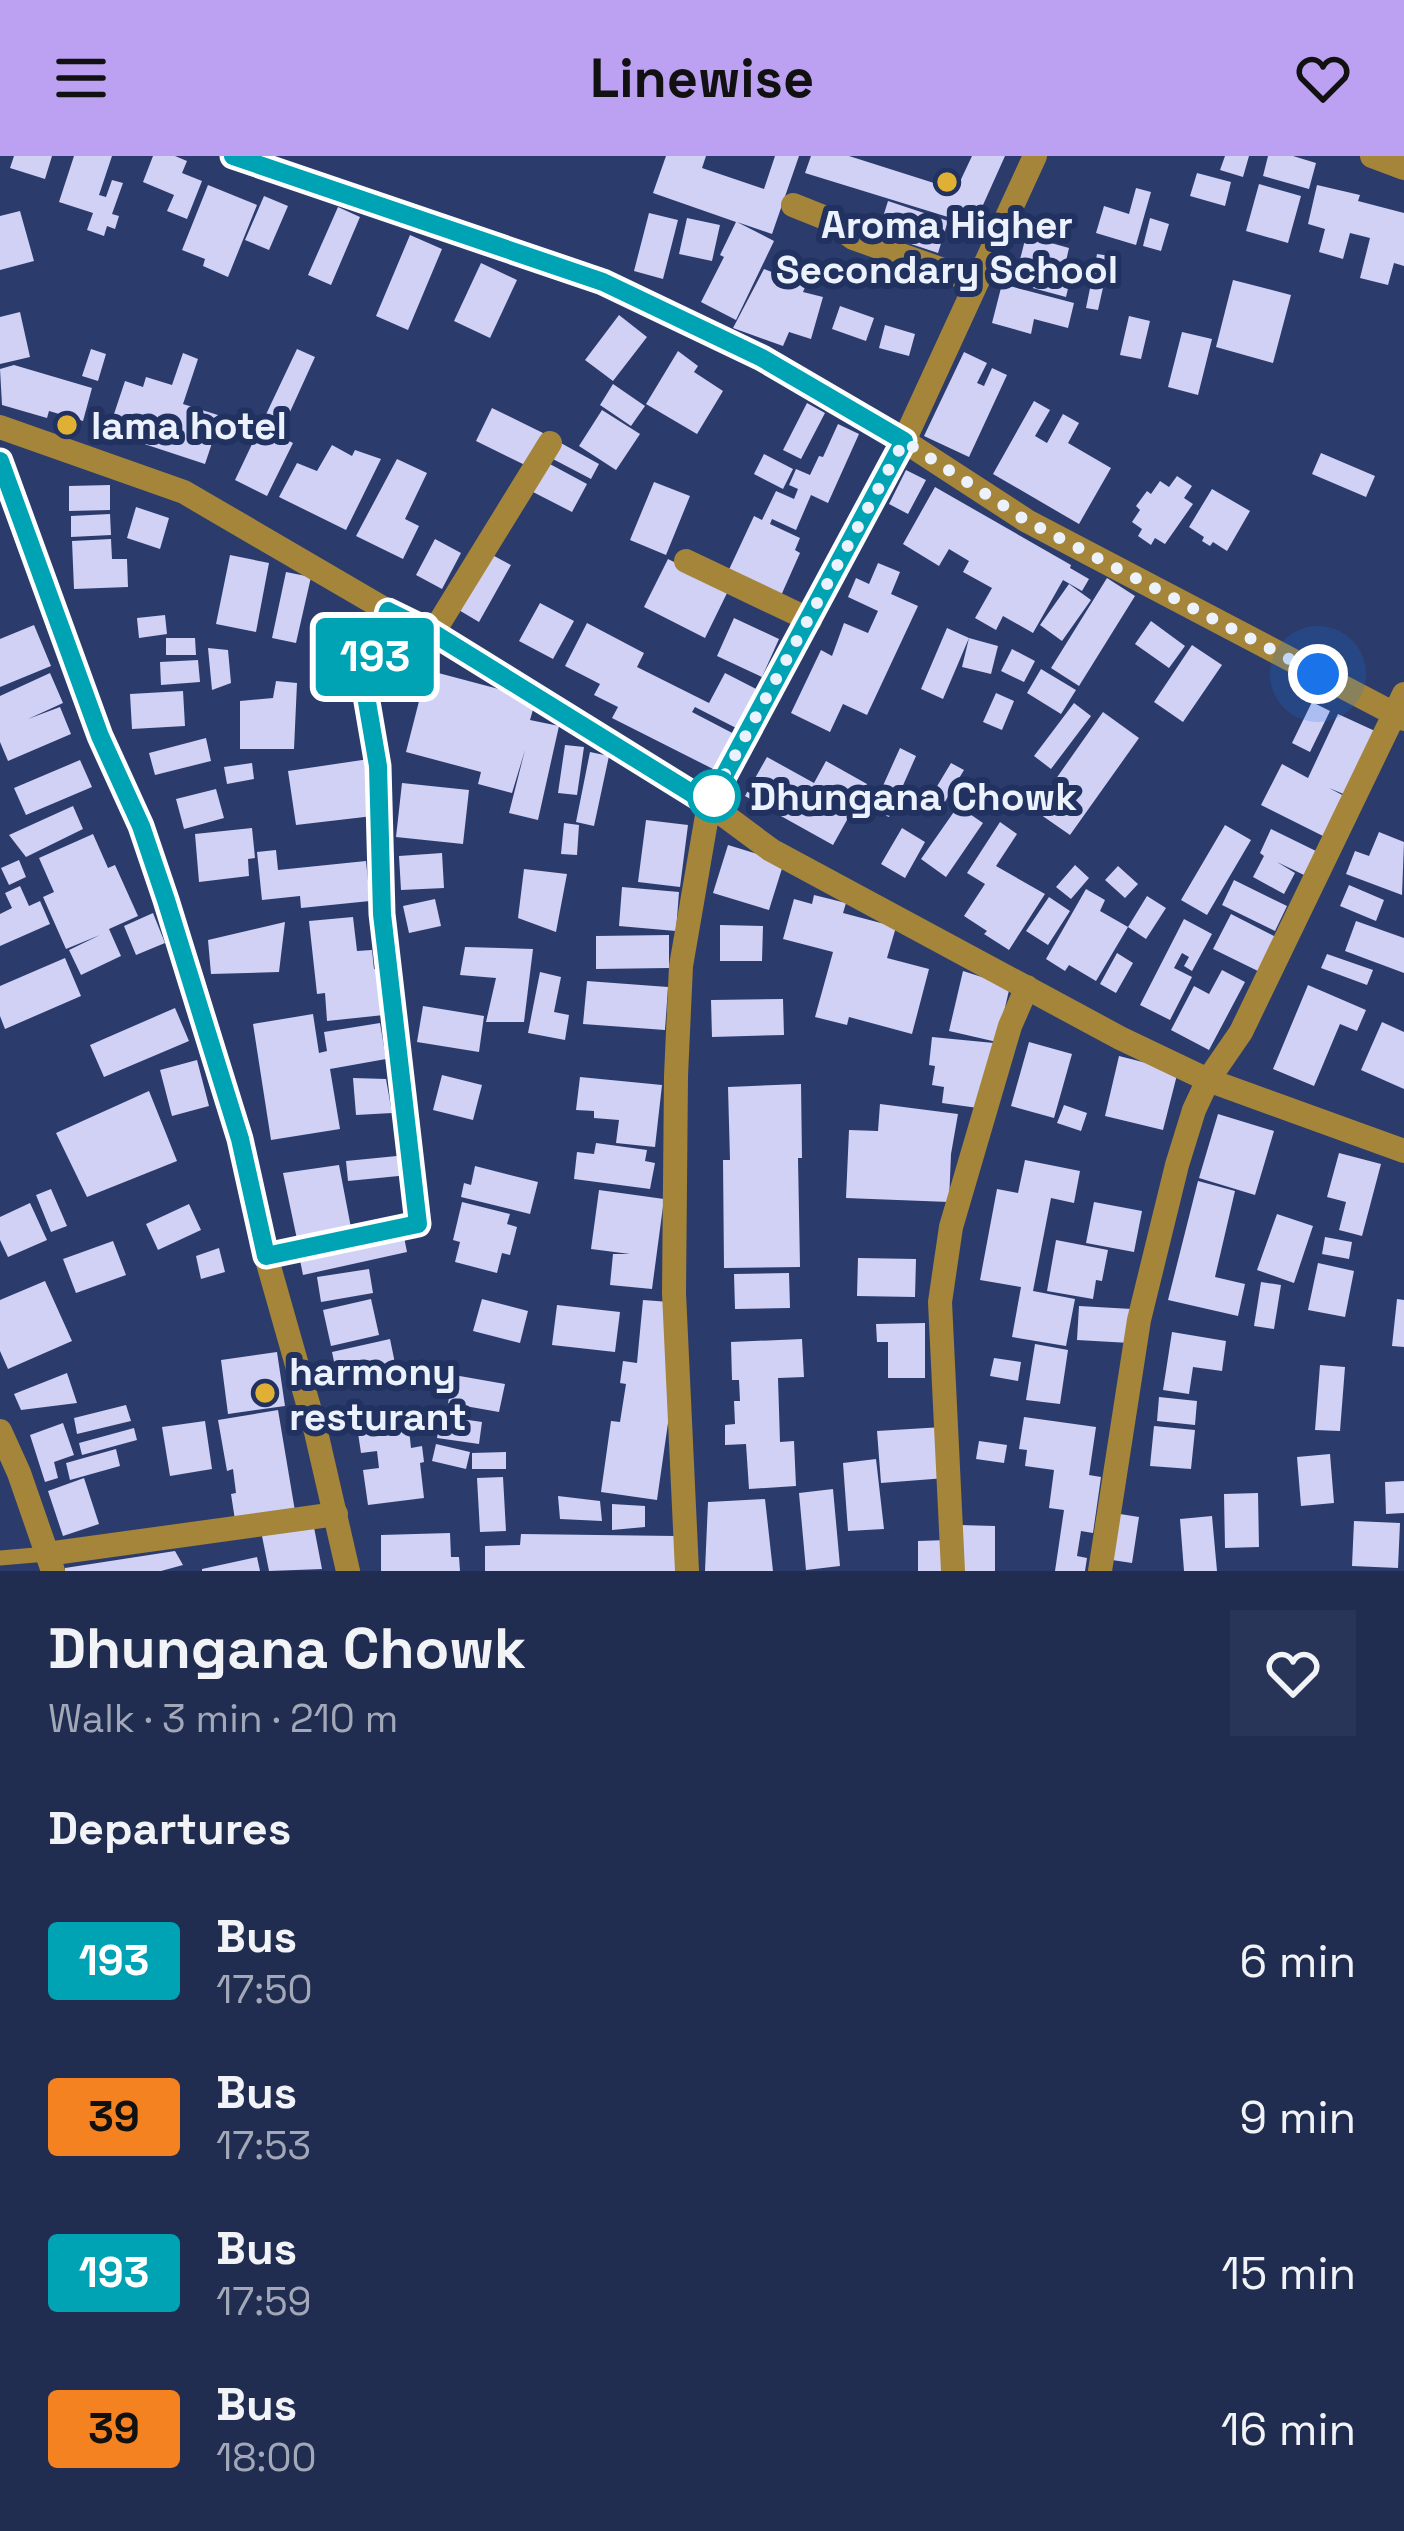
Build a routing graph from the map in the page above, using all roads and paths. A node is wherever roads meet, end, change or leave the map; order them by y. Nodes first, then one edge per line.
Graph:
1 (233, 156) edge
2 (1035, 156) edge
3 (1372, 156) edge
4 (1404, 168) edge
5 (793, 205) dead end
6 (977, 282) junction
7 (0, 427) edge
8 (904, 441) junction
9 (550, 442) dead end
10 (0, 461) edge
11 (686, 561) dead end
12 (388, 611) junction
13 (810, 620) junction
14 (433, 633) junction
15 (1401, 709) edge
16 (709, 804) junction
17 (1027, 987) junction
18 (1208, 1079) junction
19 (1404, 1151) edge
20 (418, 1224) joint
21 (266, 1256) junction
22 (0, 1431) edge
23 (336, 1514) junction
24 (0, 1558) edge
25 (50, 1563) edge
26 (348, 1571) edge
27 (687, 1571) edge
28 (953, 1571) edge
29 (1100, 1571) edge

1 - 8 street
2 - 6 street
3 - 4 street
5 - 6 street
6 - 8 street
7 - 12 street
8 - 13 street
8 - 15 street
9 - 14 street
10 - 21 street
11 - 13 street
12 - 14 street
12 - 20 street
13 - 16 street
14 - 16 street
15 - 18 street
16 - 17 street
16 - 27 street
17 - 18 street
17 - 28 street
18 - 19 street
18 - 29 street
20 - 21 lane
21 - 23 street
22 - 25 street
23 - 25 street
23 - 26 street
24 - 25 lane

